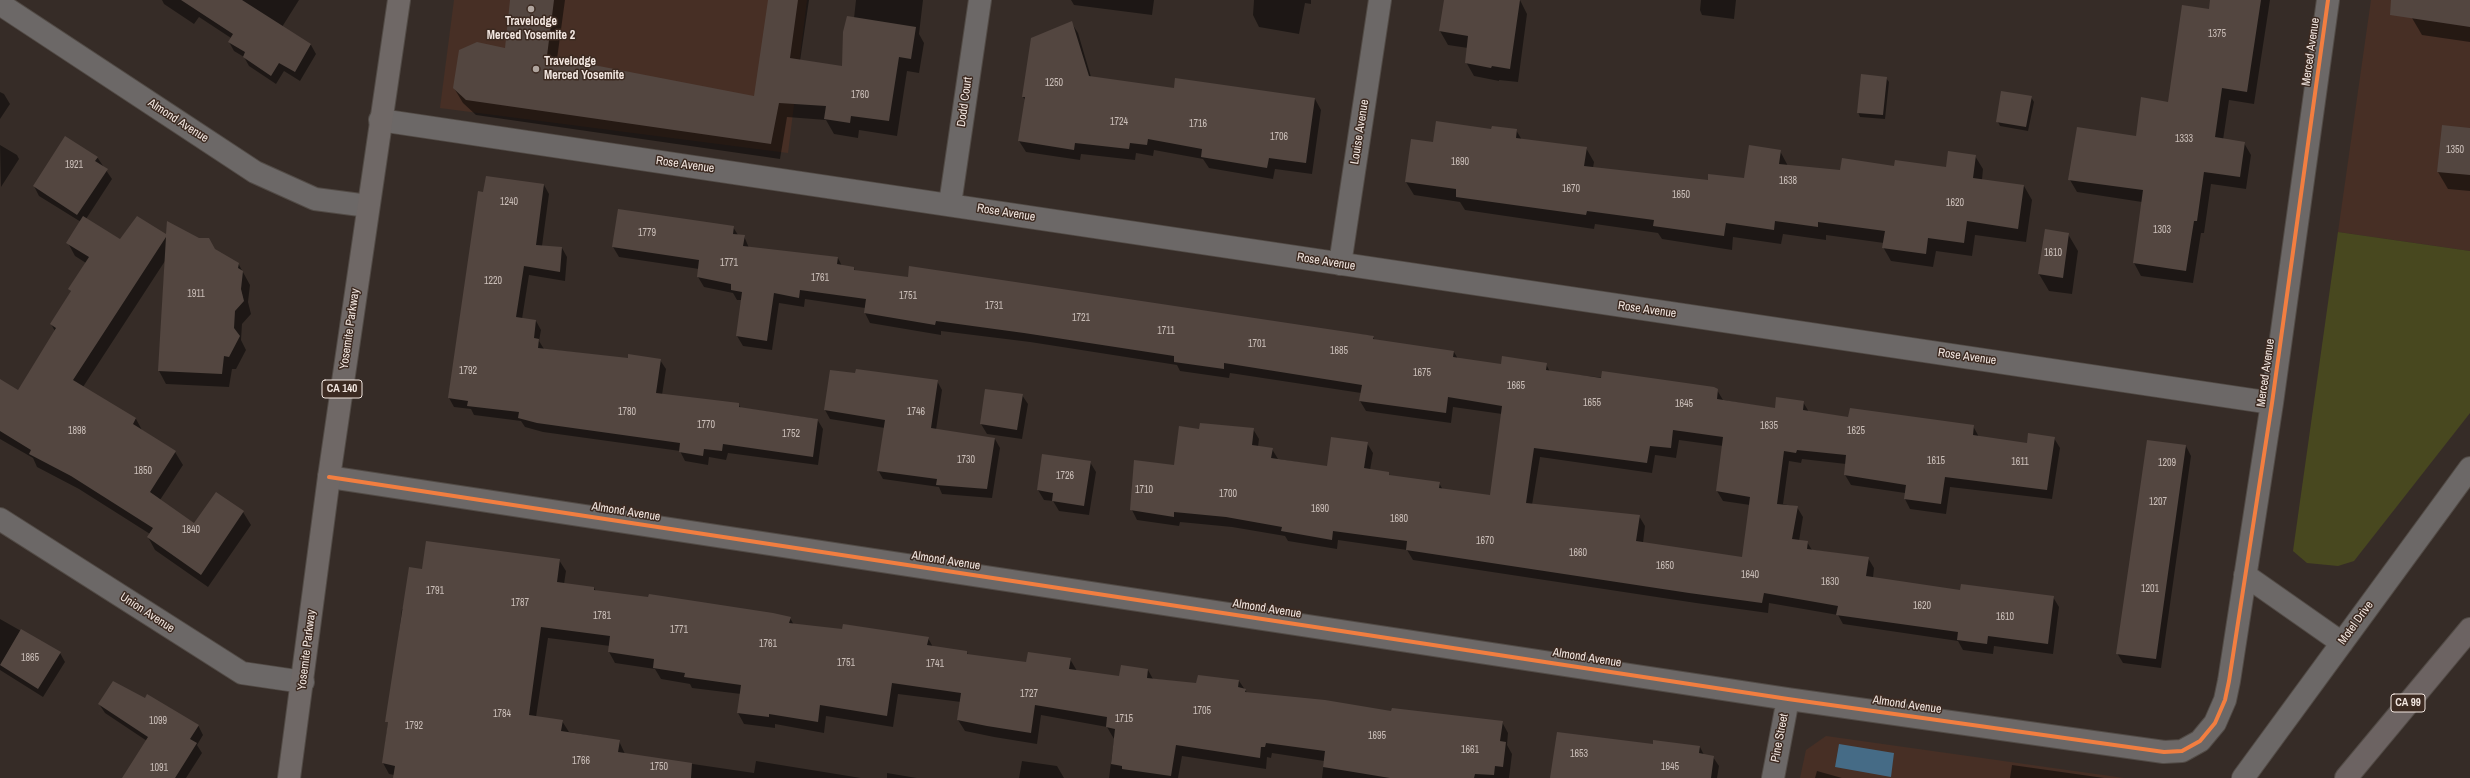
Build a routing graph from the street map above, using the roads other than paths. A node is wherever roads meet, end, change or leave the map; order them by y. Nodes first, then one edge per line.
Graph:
1 (400, 0) edge
2 (980, 0) edge
3 (1380, 0) edge
4 (2328, 0) edge
5 (0, 4) edge
6 (380, 120) junction
7 (950, 204) junction
8 (368, 206) junction
9 (1340, 264) junction
10 (2272, 403) junction
11 (2470, 468) edge
12 (329, 477) junction
13 (0, 518) edge
14 (2245, 576) junction
15 (2470, 629) edge
16 (2342, 643) junction
17 (303, 682) junction
18 (1788, 698) junction
19 (2200, 741) joint
20 (289, 778) edge
21 (1773, 778) edge
22 (2243, 778) edge
23 (2346, 778) edge

1 - 6 main road, Yosemite Parkway / CA 140
2 - 7 street, Dodd Court
3 - 9 street, Louise Avenue
4 - 10 street, Merced Avenue
5 - 8 street, Almond Avenue
6 - 7 street, Rose Avenue
6 - 8 main road, Yosemite Parkway / CA 140
7 - 9 street, Rose Avenue
8 - 12 main road, Yosemite Parkway / CA 140
9 - 10 street, Rose Avenue
10 - 14 street, Merced Avenue
11 - 16 street, Motel Drive
12 - 17 main road, Yosemite Parkway / CA 140
12 - 18 street, Almond Avenue
13 - 17 street, Union Avenue
14 - 16 street
14 - 19 street, Merced Avenue
15 - 23 highway, CA 99
16 - 22 street, Motel Drive
17 - 20 main road, Yosemite Parkway / CA 140
18 - 19 street, Almond Avenue
18 - 21 street, Pine Street

